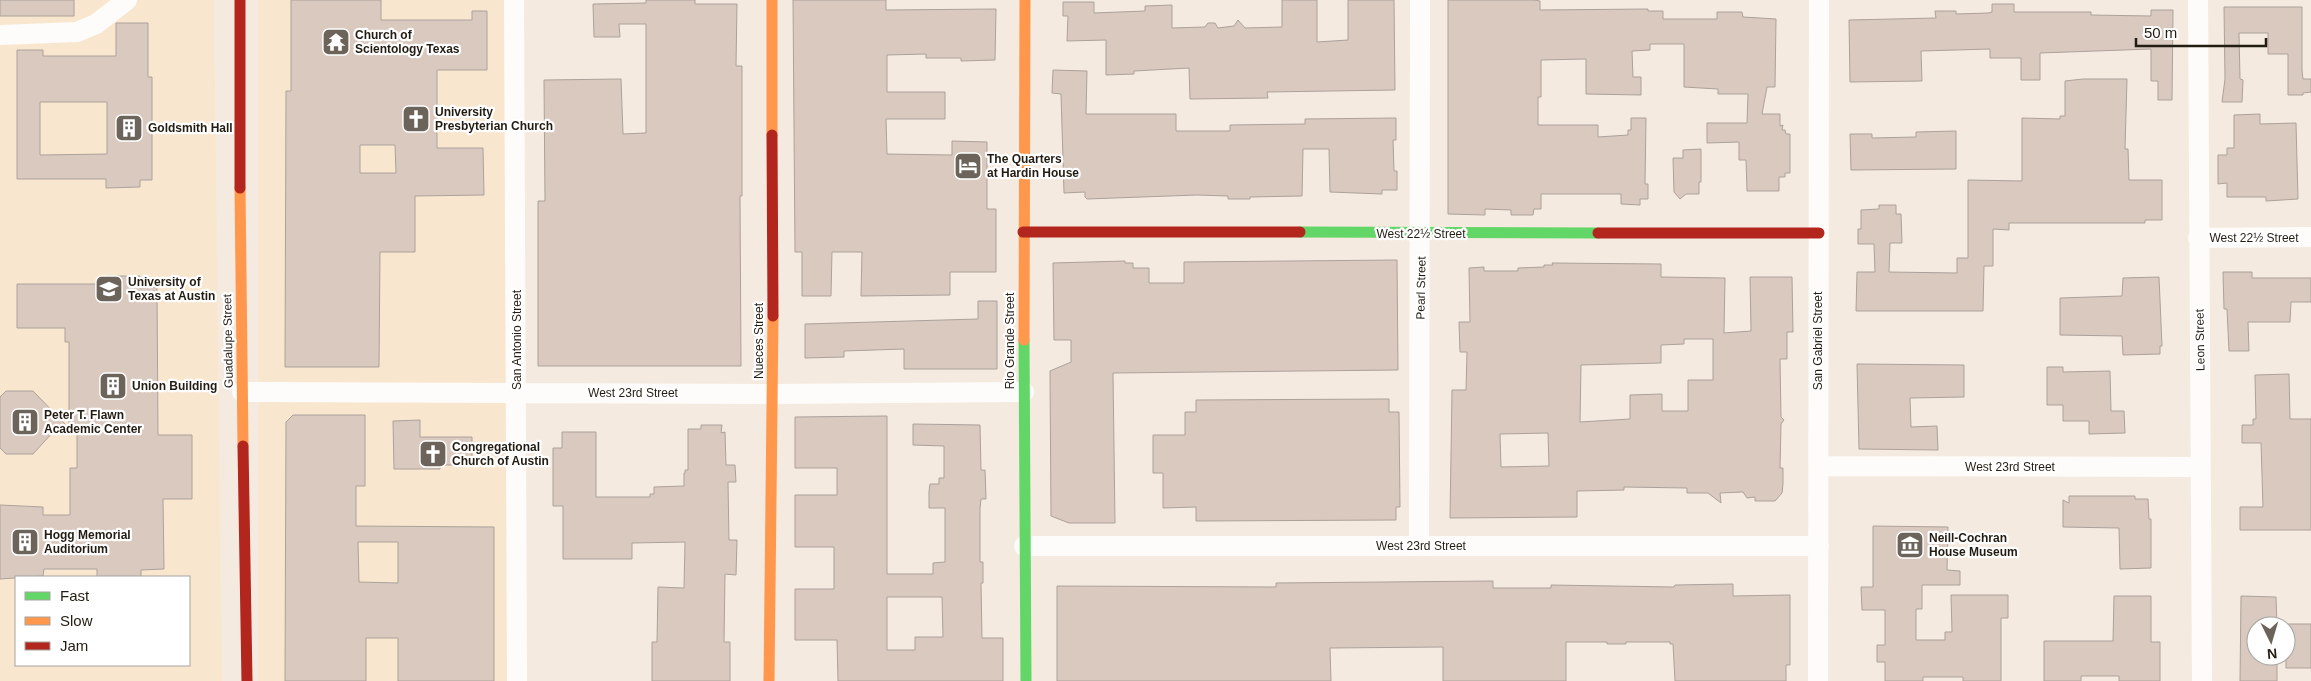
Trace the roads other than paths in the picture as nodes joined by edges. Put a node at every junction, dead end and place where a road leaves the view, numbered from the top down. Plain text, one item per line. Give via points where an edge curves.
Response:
1 (127, 0) edge
2 (240, 0) edge
3 (514, 0) edge
4 (772, 0) edge
5 (1025, 0) edge
6 (1420, 0) edge
7 (1819, 0) edge
8 (2198, 0) edge
9 (0, 35) edge
10 (1023, 232) junction
11 (1819, 233) junction
12 (1421, 234) junction
13 (2198, 238) junction
14 (2311, 238) edge
15 (242, 392) junction
16 (1024, 392) junction
17 (517, 393) junction
18 (772, 394) junction
19 (1819, 466) junction
20 (2201, 467) junction
21 (1024, 546) junction
22 (1419, 546) junction
23 (1818, 546) junction
24 (247, 681) edge
25 (517, 681) edge
26 (768, 681) edge
27 (1026, 681) edge
28 (1818, 681) edge
29 (2202, 681) edge

1 - 9 street via 96,24 77,32
2 - 15 street, Guadalupe Street
3 - 17 street, San Antonio Street
4 - 18 street, Nueces Street
5 - 10 street, Rio Grande Street
6 - 12 street, Pearl Street
7 - 11 street, San Gabriel Street
8 - 13 street, Leon Street
10 - 12 street, West 22½ Street
10 - 16 street, Rio Grande Street
11 - 12 street, West 22½ Street
11 - 19 street, San Gabriel Street
12 - 22 street, Pearl Street
13 - 14 street, West 22½ Street
13 - 20 street, Leon Street
15 - 17 street, West 23rd Street
15 - 24 street, Guadalupe Street
16 - 18 street, West 23rd Street
16 - 21 street, Rio Grande Street
17 - 18 street, West 23rd Street
17 - 25 street, San Antonio Street
18 - 26 street, Nueces Street
19 - 20 street, West 23rd Street
19 - 23 street, San Gabriel Street
20 - 29 street, Leon Street
21 - 22 street, West 23rd Street
21 - 27 street, Rio Grande Street
22 - 23 street, West 23rd Street
23 - 28 street, San Gabriel Street

